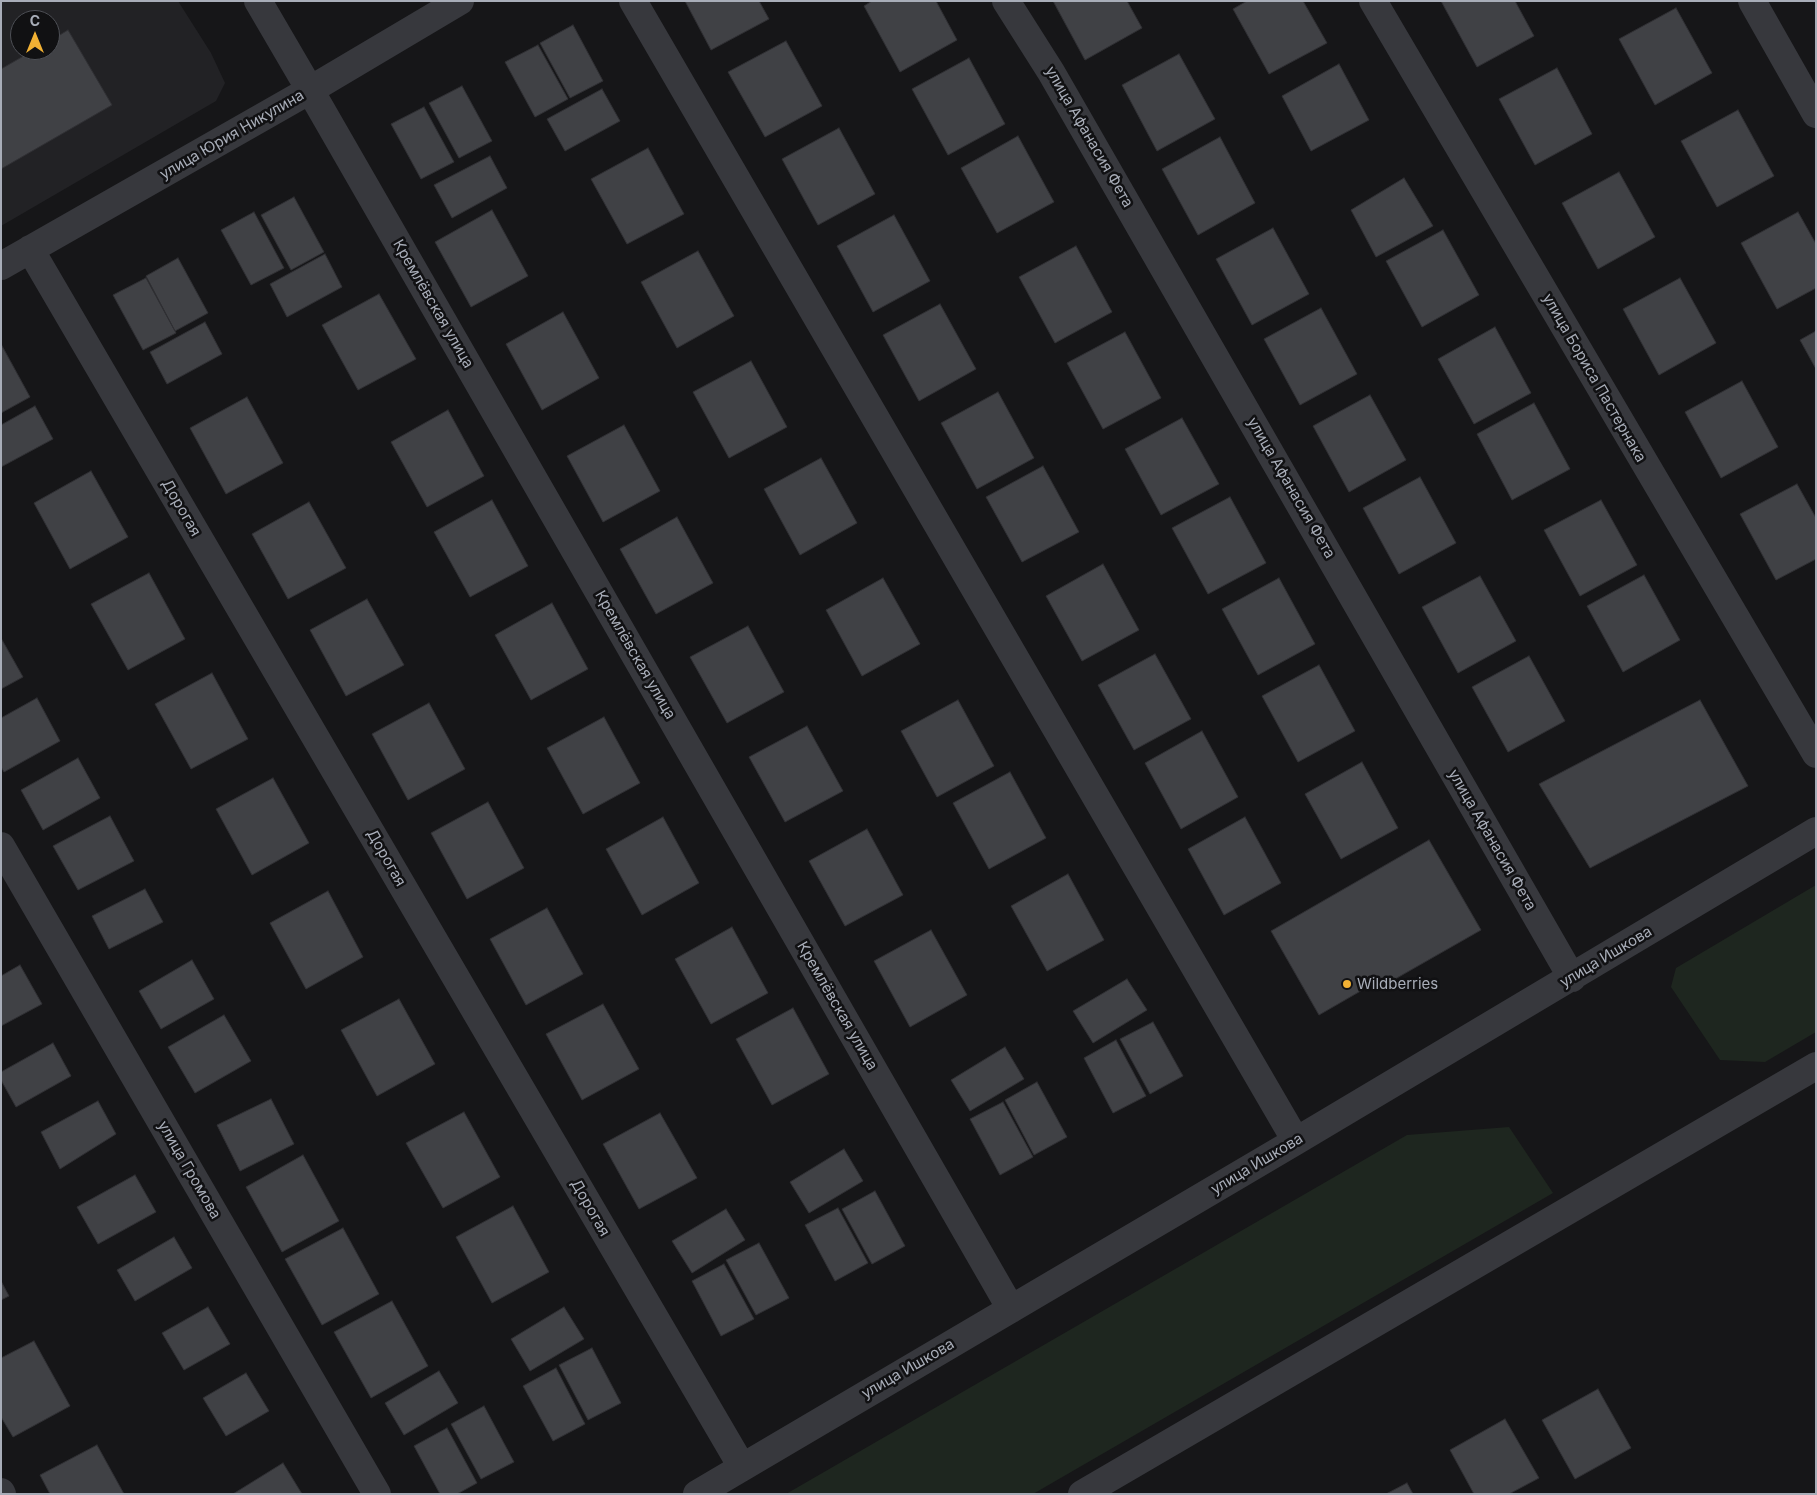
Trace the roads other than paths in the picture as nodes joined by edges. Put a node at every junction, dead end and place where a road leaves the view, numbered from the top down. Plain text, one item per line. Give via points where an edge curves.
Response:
1 (258, 1) edge
2 (460, 1) edge
3 (633, 1) edge
4 (1006, 1) edge
5 (1373, 1) edge
6 (1752, 1) edge
7 (310, 90) junction
8 (1816, 114) edge
9 (30, 250) junction
10 (1, 266) edge
11 (1816, 754) edge
12 (1816, 831) edge
13 (1, 846) edge
14 (1572, 978) junction
15 (1813, 1073) edge
16 (1296, 1141) junction
17 (1011, 1309) junction
18 (742, 1467) junction
19 (376, 1494) edge
20 (697, 1494) edge
21 (1082, 1494) edge

1 - 7 street, Кремлёвская улица
2 - 7 street, улица Юрия Никулина
3 - 16 street
4 - 14 street, улица Афанасия Фета via 1051,72
5 - 11 street, улица Бориса Пастернака
6 - 8 street
7 - 9 street, улица Юрия Никулина
7 - 17 street, Кремлёвская улица
9 - 10 street, улица Юрия Никулина
9 - 18 street, Дорогая
12 - 14 street, улица Ишкова
13 - 19 street, улица Громова
14 - 16 street, улица Ишкова
15 - 21 street
16 - 17 street, улица Ишкова
17 - 18 street, улица Ишкова
18 - 20 street, улица Ишкова

